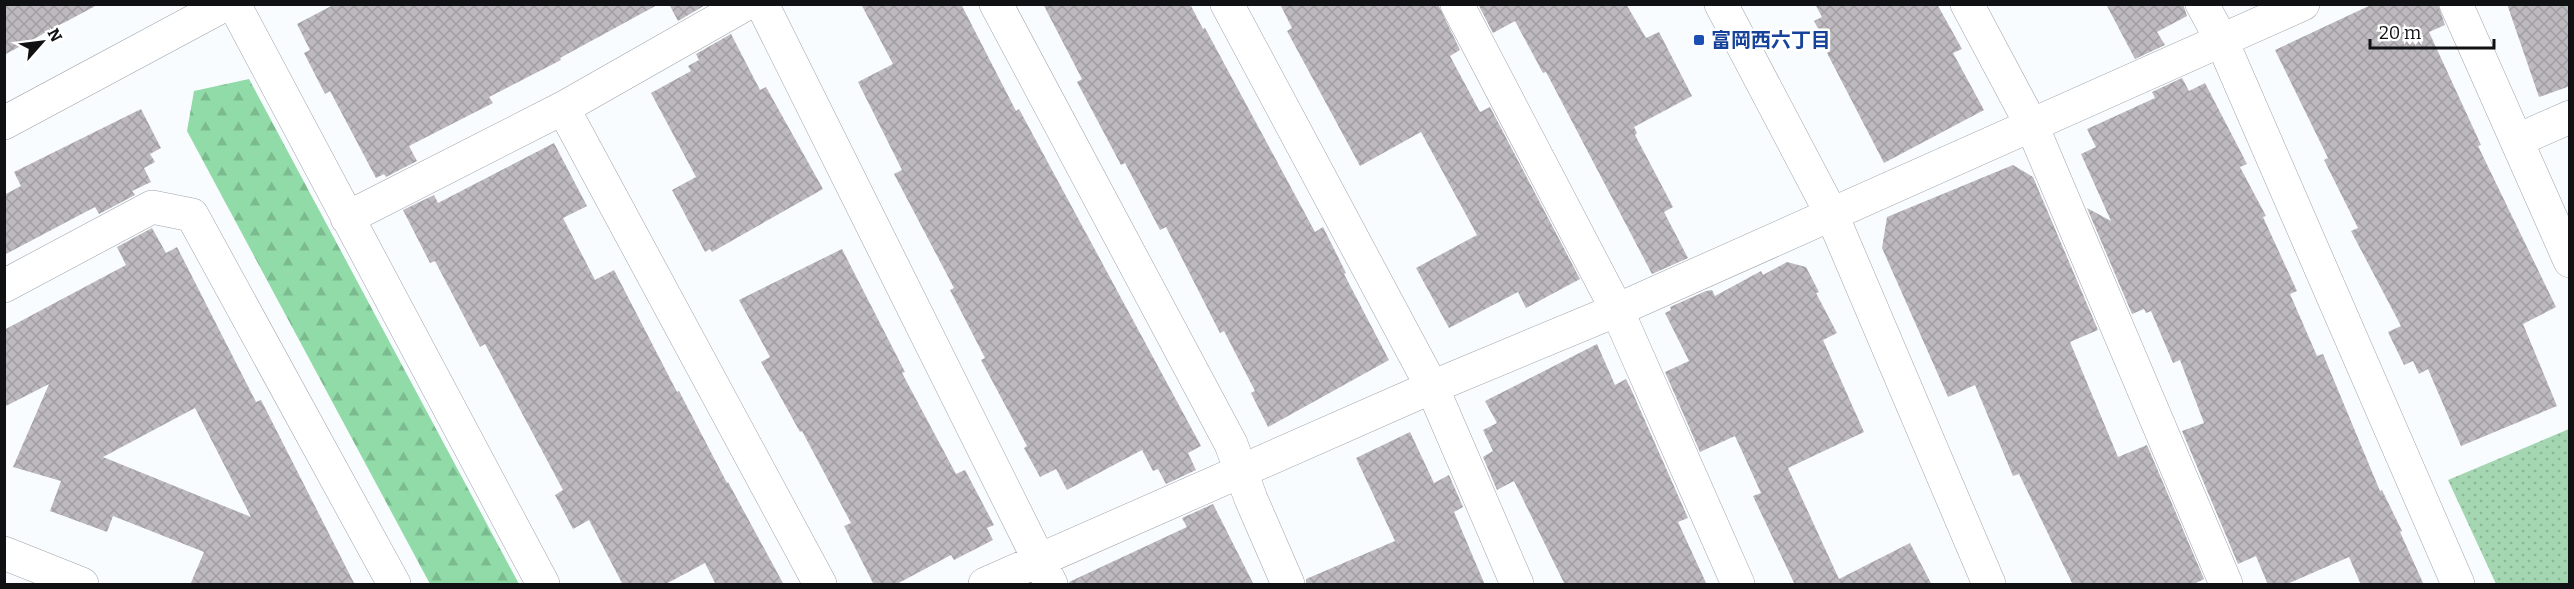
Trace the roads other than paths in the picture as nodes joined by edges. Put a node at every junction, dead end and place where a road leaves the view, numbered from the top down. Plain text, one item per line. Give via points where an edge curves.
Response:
1 (226, 4) edge
2 (234, 4) edge
3 (746, 4) edge
4 (762, 4) edge
5 (996, 4) edge
6 (1227, 4) edge
7 (1457, 4) edge
8 (1721, 4) edge
9 (1967, 4) edge
10 (2202, 4) edge
11 (2303, 4) edge
12 (2456, 4) edge
13 (2221, 39) junction
14 (563, 108) junction
15 (2570, 117) edge
16 (4, 123) edge
17 (2032, 126) junction
18 (2518, 140) junction
19 (1831, 213) junction
20 (347, 218) junction
21 (2570, 261) edge
22 (4, 286) edge
23 (1617, 310) junction
24 (1432, 387) junction
25 (1241, 473) junction
26 (4, 553) edge
27 (1046, 573) edge
28 (82, 585) edge
29 (394, 585) edge
30 (543, 585) edge
31 (820, 585) edge
32 (985, 585) edge
33 (1288, 585) edge
34 (1517, 585) edge
35 (1738, 585) edge
36 (1989, 585) edge
37 (2226, 585) edge
38 (2458, 585) edge

1 - 16 street
2 - 20 street
3 - 14 street
4 - 27 street
5 - 25 street via 1231,444
6 - 24 street
7 - 23 street
8 - 19 street
9 - 17 street
10 - 13 street
11 - 13 street
12 - 18 street
13 - 17 street
13 - 38 street
14 - 20 street
14 - 31 street
15 - 18 street
17 - 19 street
17 - 37 street
18 - 21 street
19 - 23 street
19 - 36 street
20 - 30 street
22 - 29 street via 152,207 192,215
23 - 24 street
23 - 35 street
24 - 25 street
24 - 34 street
25 - 27 street
25 - 33 street
26 - 28 street
27 - 32 street

